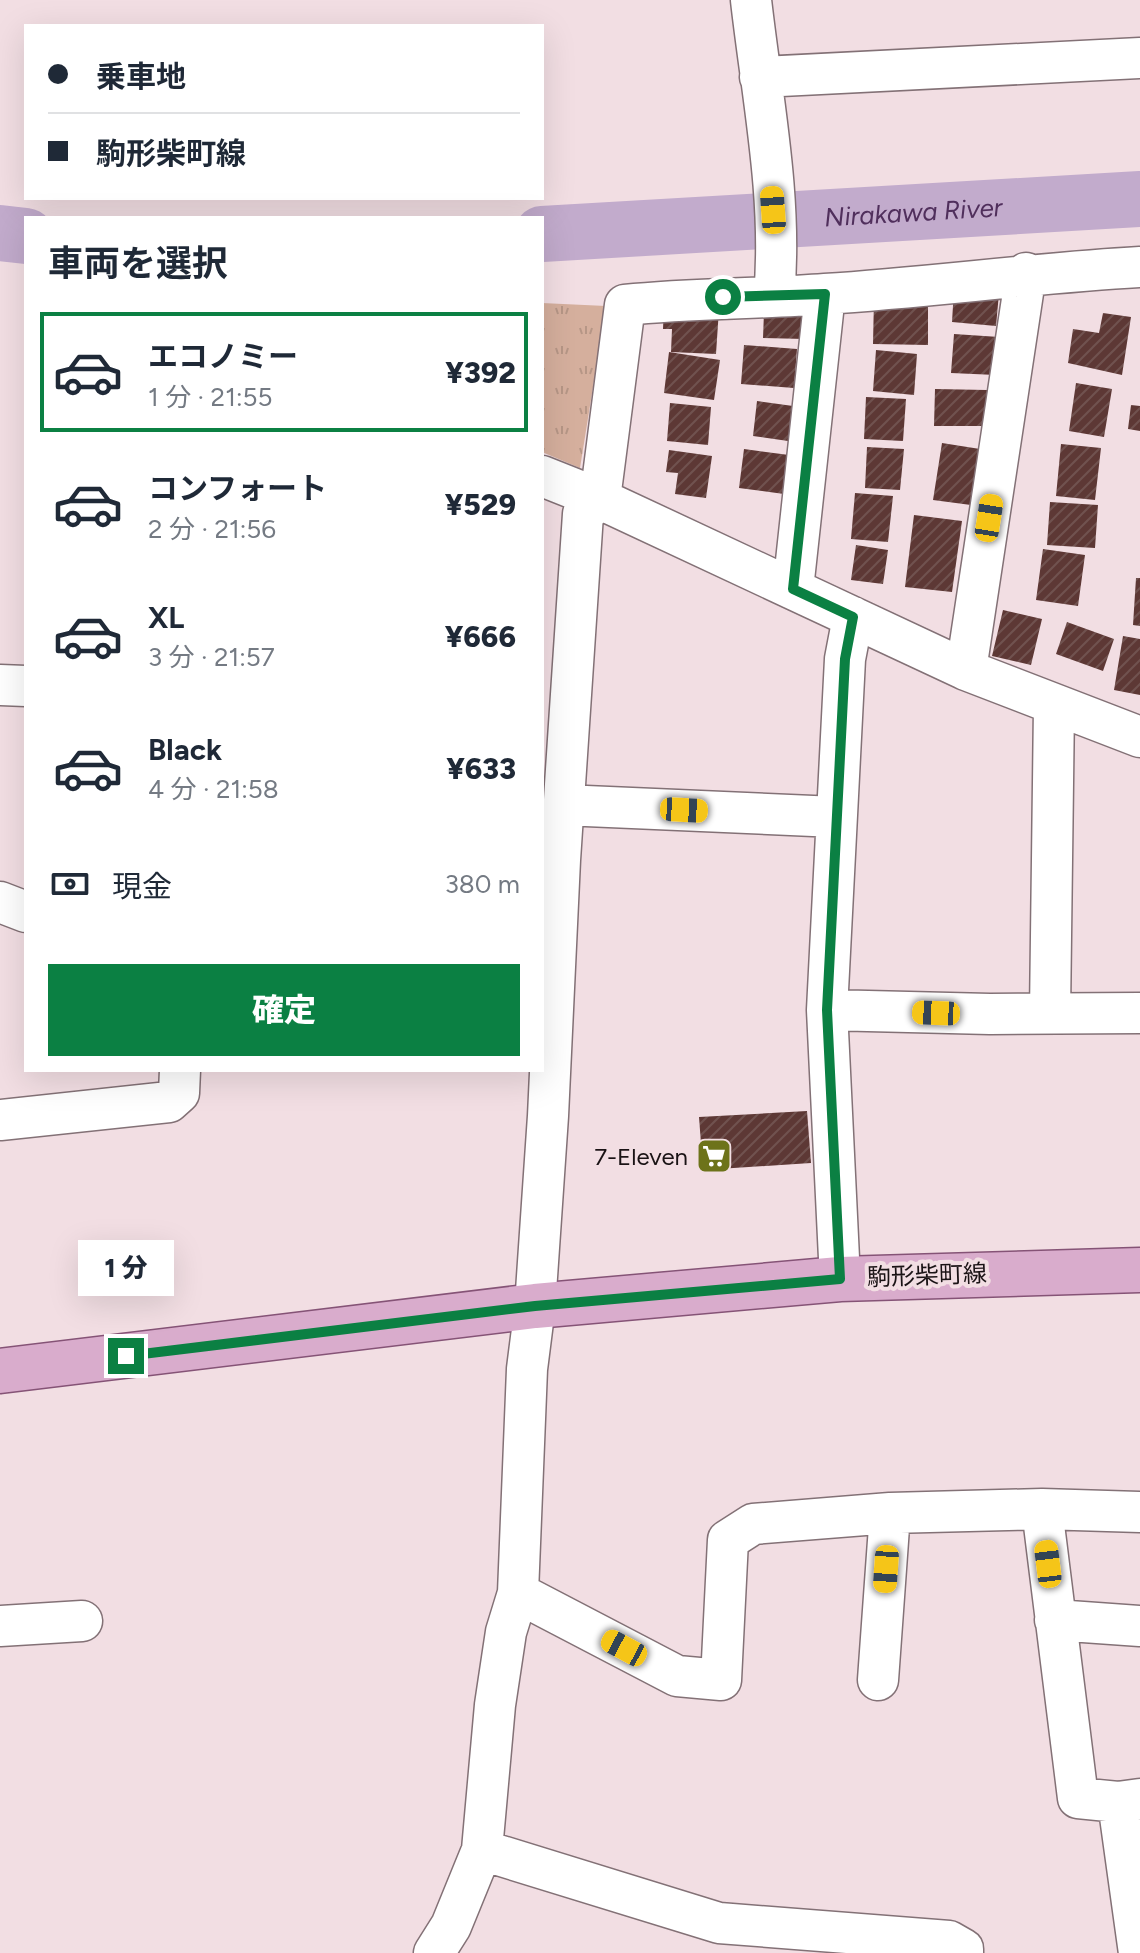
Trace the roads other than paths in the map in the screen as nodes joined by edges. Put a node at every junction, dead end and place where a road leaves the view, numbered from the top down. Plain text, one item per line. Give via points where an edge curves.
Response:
1 (751, 0) edge
2 (1140, 58) edge
3 (760, 77) junction
4 (1140, 267) edge
5 (1026, 273) junction
6 (775, 278) junction
7 (825, 294) junction
8 (544, 477) edge
9 (600, 499) junction
10 (793, 589) junction
11 (853, 617) junction
12 (966, 670) junction
13 (0, 685) edge
14 (24, 686) edge
15 (1054, 706) junction
16 (1140, 737) edge
17 (836, 817) junction
18 (556, 823) edge
19 (0, 902) edge
20 (24, 911) edge
21 (827, 1010) junction
22 (1050, 1013) junction
23 (1140, 1013) edge
24 (180, 1072) edge
25 (0, 1120) edge
26 (1140, 1270) edge
27 (840, 1279) junction
28 (535, 1306) junction
29 (0, 1371) edge
30 (1042, 1509) junction
31 (1140, 1512) edge
32 (890, 1513) junction
33 (518, 1593) junction
34 (1055, 1620) junction
35 (82, 1621) dead end
36 (0, 1626) edge
37 (1140, 1626) edge
38 (878, 1680) dead end
39 (1129, 1801) edge
40 (482, 1850) junction
41 (434, 1953) edge
42 (963, 1953) edge
43 (1139, 1953) edge

1 - 3 street
2 - 3 street
3 - 6 street via 772,184
4 - 5 street
5 - 7 street
5 - 12 street
6 - 7 street
6 - 9 street via 625,305
7 - 10 street
8 - 9 street
9 - 10 street
9 - 18 street via 583,514
10 - 11 street
11 - 12 street
11 - 17 street via 845,659
12 - 15 street
13 - 14 street
15 - 16 street
15 - 22 street
17 - 18 street
17 - 21 street
18 - 28 street
19 - 20 street
21 - 22 street
21 - 27 street
22 - 23 street
24 - 25 street via 179,1093 169,1102
26 - 27 main road, 駒形柴町線
27 - 28 main road, 駒形柴町線
28 - 29 main road, 駒形柴町線
28 - 33 street via 527,1369
30 - 31 street
30 - 32 street
30 - 34 street
32 - 33 street via 753,1524 728,1540 721,1680 677,1676
32 - 38 street
33 - 40 street via 495,1705
34 - 37 street
34 - 39 street via 1078,1798
35 - 36 street
39 - 43 street
40 - 41 street via 451,1926
40 - 42 street via 719,1923 949,1941

